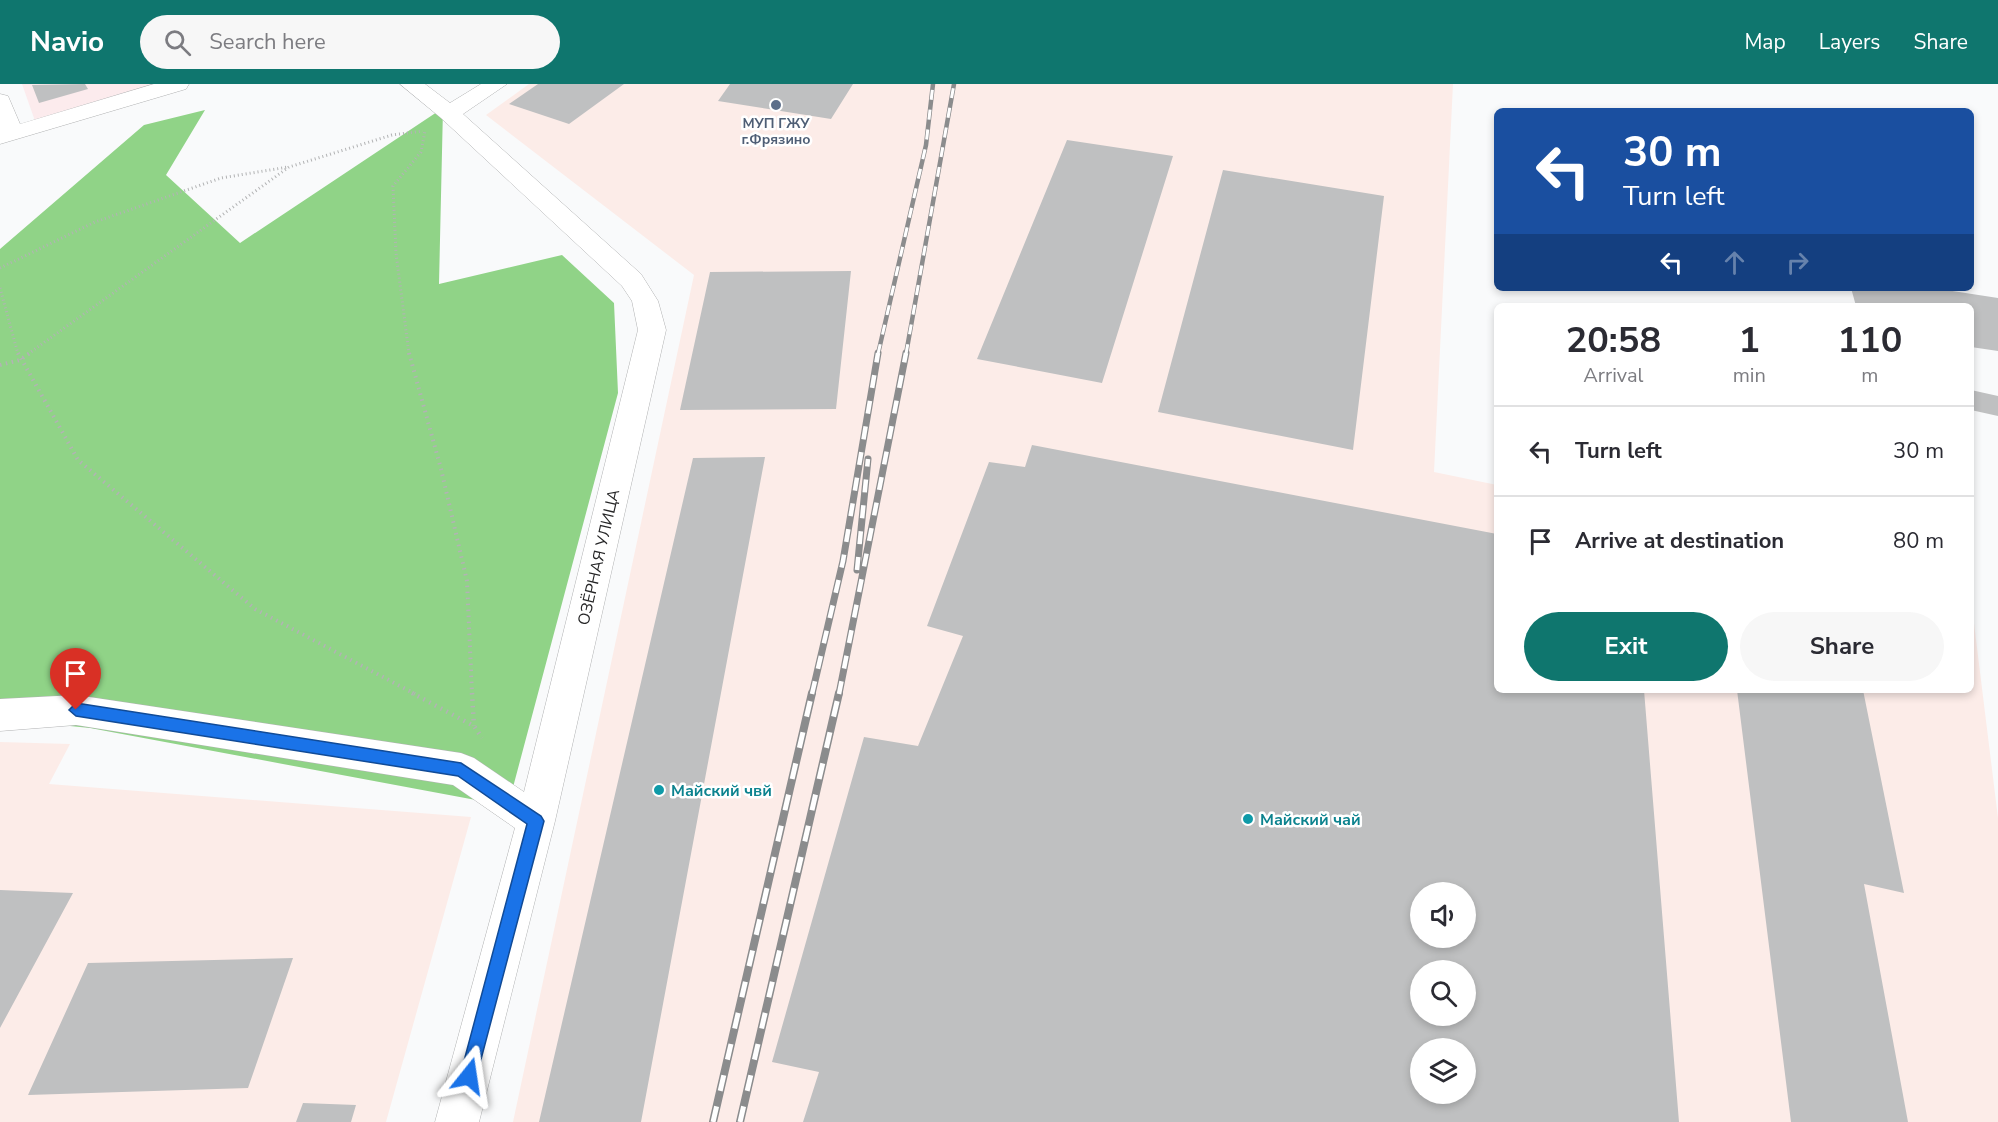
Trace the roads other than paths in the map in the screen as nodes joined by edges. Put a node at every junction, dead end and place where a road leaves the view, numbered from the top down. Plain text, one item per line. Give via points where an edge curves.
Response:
1 (178, 84) edge
2 (411, 84) edge
3 (496, 84) edge
4 (0, 101) edge
5 (437, 122) junction
6 (6, 135) edge
7 (0, 715) edge
8 (536, 821) junction
9 (457, 1122) edge

1 - 6 street
2 - 5 street, ОЗЁРНАЯ УЛИЦА
3 - 5 street
4 - 6 street
5 - 8 street, ОЗЁРНАЯ УЛИЦА via 632,280 645,301 652,330
7 - 8 street via 76,710 461,770
8 - 9 street, ОЗЁРНАЯ УЛИЦА

